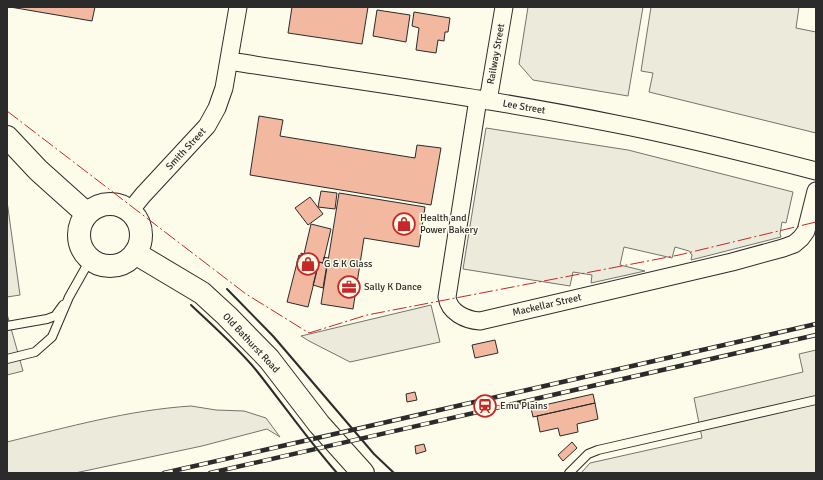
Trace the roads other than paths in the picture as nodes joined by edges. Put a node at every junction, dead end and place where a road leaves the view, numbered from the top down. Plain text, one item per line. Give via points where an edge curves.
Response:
1 (238, 7) edge
2 (504, 7) edge
3 (229, 61) junction
4 (483, 100) junction
5 (7, 137) edge
6 (816, 171) edge
7 (816, 191) edge
8 (130, 211) junction
9 (87, 214) junction
10 (135, 252) junction
11 (91, 258) junction
12 (69, 297) junction
13 (7, 326) edge
14 (7, 359) edge
15 (816, 400) edge
16 (363, 473) edge
17 (569, 473) edge

1 - 3 street, Smith Street
2 - 4 street, Railway Street
3 - 4 street, Lee Street
3 - 8 street, Smith Street via 218,108 207,126
4 - 6 street, Lee Street via 655,132
4 - 7 street, Mackellar Street via 447,297 451,307 471,320 480,321 783,248 797,241 806,231
5 - 9 main road via 38,170
8 - 9 main road via 112,204 94,208
8 - 10 main road via 136,218 140,230 140,244
9 - 11 main road via 82,223 80,242
10 - 11 main road via 126,261 114,265 98,263
10 - 16 main road, Old Bathurst Road via 202,293 227,316 269,359 319,424
11 - 12 lane
12 - 13 lane via 55,316
12 - 14 lane via 52,337 35,352
15 - 17 lane via 598,450 588,454

